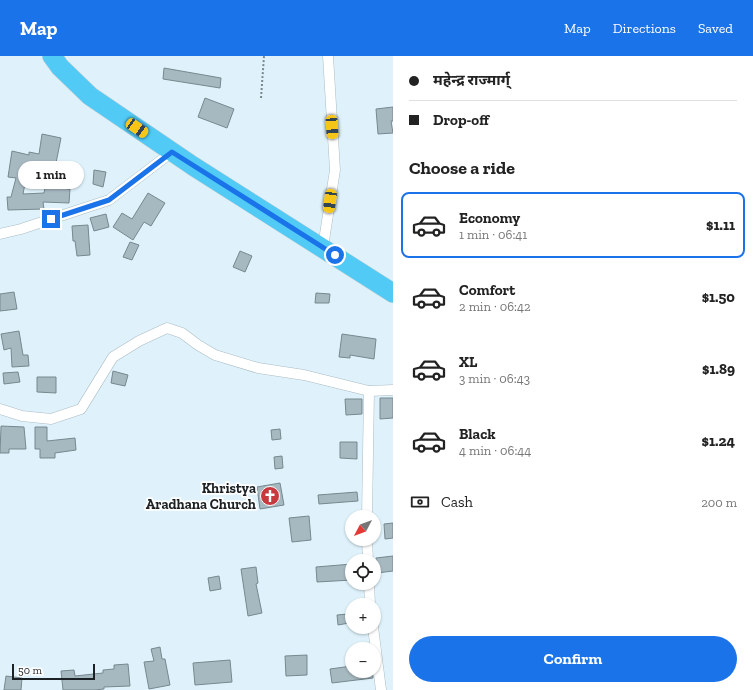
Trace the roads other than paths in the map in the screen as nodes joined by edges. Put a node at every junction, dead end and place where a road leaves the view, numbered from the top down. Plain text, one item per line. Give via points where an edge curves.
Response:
1 (52, 56) edge
2 (328, 56) edge
3 (172, 152) junction
4 (0, 234) edge
5 (323, 248) junction
6 (393, 293) edge
7 (369, 390) junction
8 (393, 390) edge
9 (0, 409) edge
10 (367, 510) edge
11 (374, 634) edge
12 (381, 690) edge

1 - 3 highway via 90,96
2 - 5 street via 335,170
3 - 4 street via 109,200
3 - 5 highway
5 - 6 highway
7 - 8 street
7 - 9 street via 304,375 258,368 215,355 182,333 167,328 139,340 112,357 81,409 51,419 22,416
7 - 10 street
11 - 12 street

